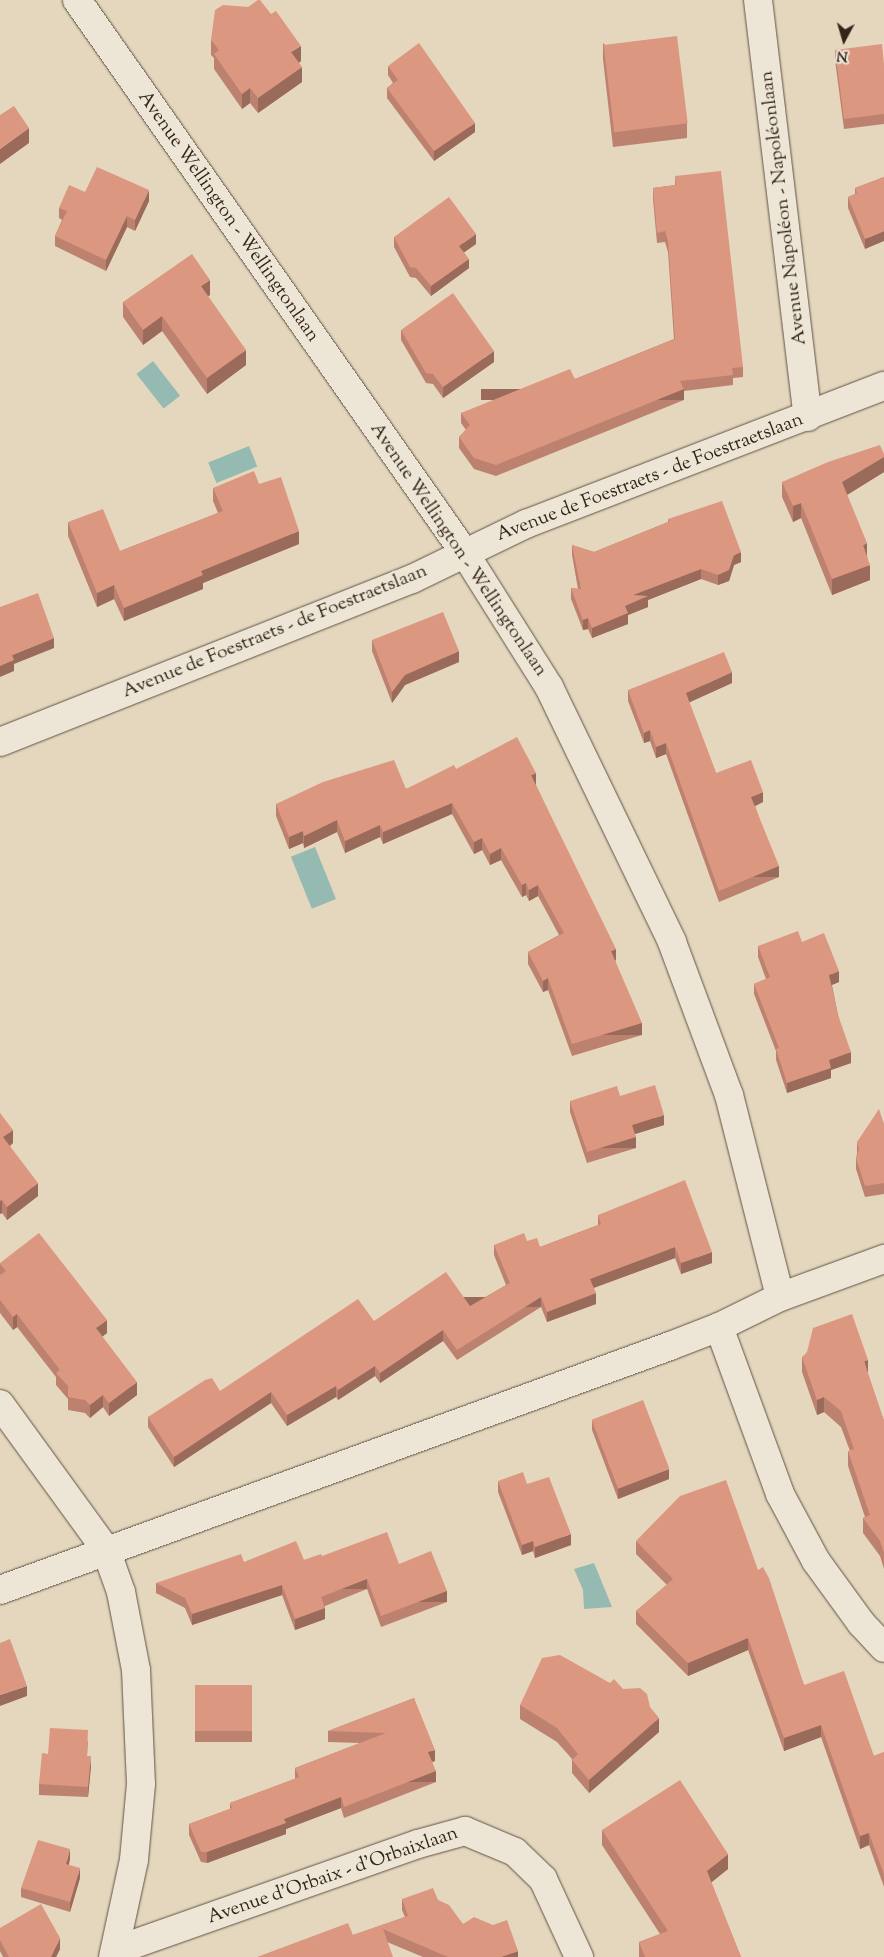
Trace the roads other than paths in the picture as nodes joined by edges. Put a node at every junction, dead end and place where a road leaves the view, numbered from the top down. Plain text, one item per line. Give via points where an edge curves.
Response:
1 (76, 0) edge
2 (758, 0) edge
3 (884, 386) edge
4 (808, 417) junction
5 (464, 552) junction
6 (0, 742) edge
7 (884, 1258) edge
8 (780, 1297) junction
9 (719, 1327) junction
10 (0, 1404) edge
11 (106, 1550) junction
12 (0, 1590) edge
13 (884, 1648) edge
14 (115, 1954) edge
15 (579, 1957) edge

1 - 5 street, Avenue Wellington - Wellingtonlaan
2 - 4 street, Avenue Napoléon - Napoléonlaan
3 - 4 street, Avenue de Foestraets - de Foestraetslaan
4 - 5 street, Avenue de Foestraets - de Foestraetslaan via 526,524
5 - 6 street, Avenue de Foestraets - de Foestraetslaan via 373,596
5 - 8 street, Avenue Wellington - Wellingtonlaan via 549,686 672,942 729,1095
7 - 8 street
8 - 9 street
9 - 11 street
9 - 13 street via 780,1494 816,1561 861,1623
10 - 11 street
11 - 12 street
11 - 14 street via 121,1592 136,1670 141,1784 134,1860
14 - 15 street, Avenue d'Orbaix - d'Orbaixlaan via 418,1844 465,1831 515,1852 543,1879

